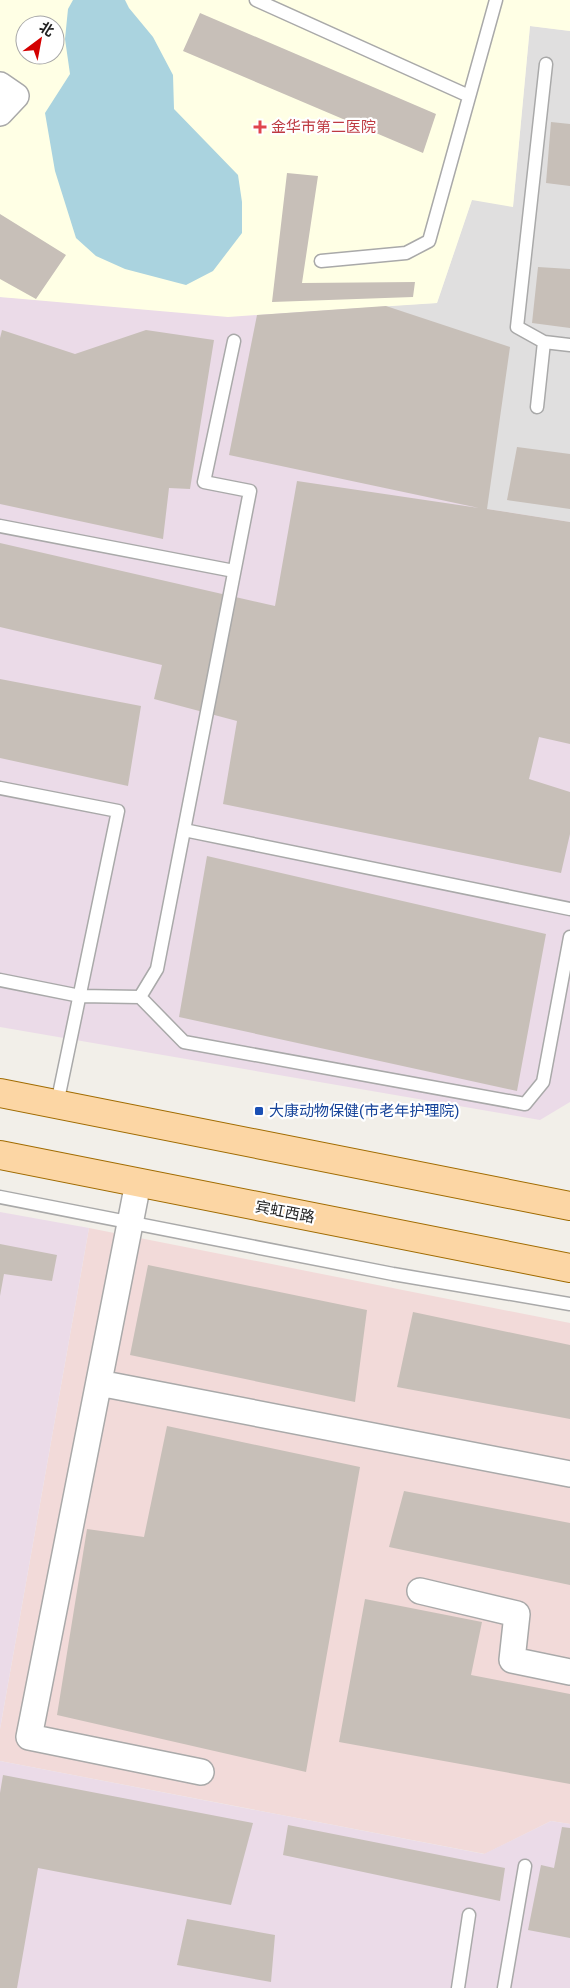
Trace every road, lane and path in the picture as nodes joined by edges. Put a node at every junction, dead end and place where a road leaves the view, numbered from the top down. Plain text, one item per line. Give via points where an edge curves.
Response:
1 (256, 0) edge
2 (496, 0) edge
3 (546, 64) dead end
4 (0, 85) edge
5 (469, 96) junction
6 (0, 114) edge
7 (321, 261) dead end
8 (234, 341) dead end
9 (544, 342) junction
10 (570, 345) edge
11 (536, 408) dead end
12 (0, 526) edge
13 (234, 571) junction
14 (0, 788) edge
15 (184, 830) junction
16 (570, 909) edge
17 (570, 937) edge
18 (0, 980) edge
19 (80, 996) junction
20 (140, 997) junction
21 (0, 1093) edge
22 (58, 1104) junction
23 (0, 1155) edge
24 (138, 1183) junction
25 (0, 1197) edge
26 (570, 1206) edge
27 (130, 1222) junction
28 (570, 1268) edge
29 (570, 1304) edge
30 (99, 1383) junction
31 (570, 1474) edge
32 (420, 1591) dead end
33 (570, 1672) edge
34 (201, 1772) dead end
35 (525, 1866) dead end
36 (469, 1915) dead end
37 (458, 1988) edge
38 (504, 1988) edge

1 - 5 lane
2 - 5 lane
3 - 9 lane via 517,327
4 - 6 street via 16,96
5 - 7 lane via 429,241 406,254
8 - 13 lane via 204,482 250,492
9 - 10 lane
9 - 11 lane
12 - 13 lane
13 - 15 lane
14 - 19 lane via 118,811
15 - 16 lane
15 - 20 lane via 157,969
17 - 20 lane via 543,1082 525,1104 184,1042
18 - 19 lane
19 - 20 lane
19 - 22 lane
21 - 22 main road
22 - 26 main road
23 - 24 main road, 宾虹西路
24 - 27 street
24 - 28 main road, 宾虹西路
25 - 27 lane
27 - 29 lane via 393,1274
27 - 30 street
30 - 31 street
30 - 34 street via 29,1737
32 - 33 street via 517,1614 512,1660
35 - 38 lane
36 - 37 lane

